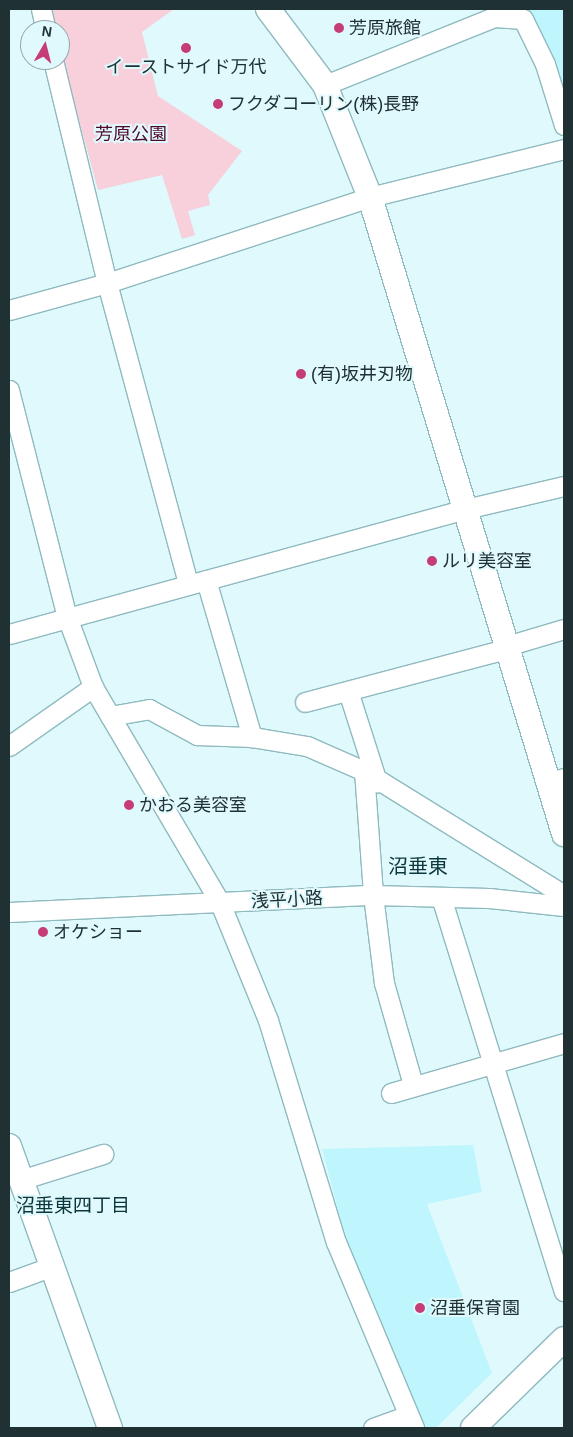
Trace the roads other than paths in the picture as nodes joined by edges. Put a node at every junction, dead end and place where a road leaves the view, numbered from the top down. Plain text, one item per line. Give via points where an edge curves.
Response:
1 (268, 9) edge
2 (493, 13) edge
3 (55, 70) edge
4 (325, 84) junction
5 (564, 125) edge
6 (564, 149) edge
7 (370, 197) junction
8 (107, 283) junction
9 (9, 310) edge
10 (9, 390) edge
11 (564, 486) edge
12 (465, 509) junction
13 (197, 582) junction
14 (67, 617) junction
15 (564, 629) edge
16 (9, 634) edge
17 (506, 648) junction
18 (93, 687) junction
19 (348, 691) junction
20 (305, 702) dead end
21 (110, 716) junction
22 (252, 737) junction
23 (9, 746) edge
24 (370, 776) junction
25 (557, 780) edge
26 (564, 834) edge
27 (373, 895) junction
28 (564, 895) edge
29 (440, 897) junction
30 (220, 903) junction
31 (564, 906) edge
32 (9, 912) edge
33 (564, 1043) edge
34 (492, 1063) junction
35 (412, 1085) junction
36 (391, 1093) dead end
37 (9, 1146) edge
38 (102, 1154) dead end
39 (23, 1184) junction
40 (50, 1268) junction
41 (9, 1282) edge
42 (564, 1291) edge
43 (564, 1339) edge
44 (411, 1422) edge
45 (110, 1428) edge
46 (373, 1428) edge
47 (473, 1428) edge

1 - 4 street
2 - 4 street
2 - 5 street via 523,19 545,64
3 - 8 street
4 - 7 street
6 - 7 street
7 - 8 street
7 - 12 street
8 - 9 street
8 - 13 street
10 - 14 street
11 - 12 street
12 - 13 street
12 - 17 street
13 - 14 street
13 - 22 street
14 - 16 street
14 - 18 street
15 - 17 street
17 - 19 street
17 - 25 street
18 - 21 street
18 - 23 street
19 - 20 street
19 - 24 street
21 - 22 street via 149,709 198,735
21 - 30 street
22 - 24 street via 307,746
24 - 27 street
24 - 28 street
25 - 26 street
27 - 29 street, 浅平小路
27 - 30 street, 浅平小路
27 - 35 street via 384,983
29 - 31 street, 浅平小路 via 489,898
29 - 34 street
30 - 32 street, 浅平小路
30 - 44 street via 268,1020 336,1242
33 - 34 street
34 - 35 street
34 - 42 street via 518,1137
35 - 36 street
37 - 39 street
38 - 39 street via 30,1177
39 - 40 street
40 - 41 street
40 - 45 street
43 - 47 street
44 - 46 street

